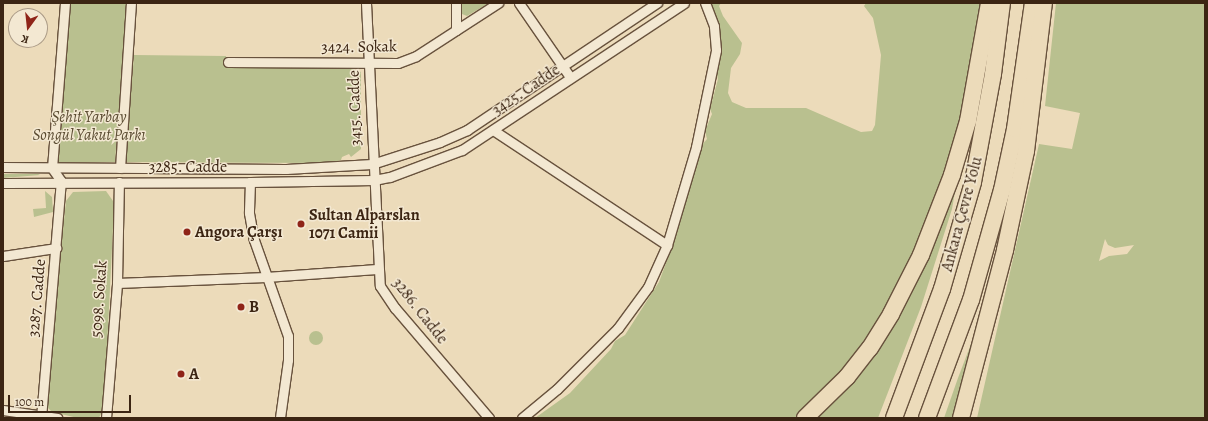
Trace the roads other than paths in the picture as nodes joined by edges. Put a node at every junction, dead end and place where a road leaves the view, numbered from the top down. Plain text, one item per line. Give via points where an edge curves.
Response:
1 (65, 3) edge
2 (131, 3) edge
3 (366, 3) edge
4 (456, 3) edge
5 (498, 3) edge
6 (519, 3) edge
7 (657, 3) edge
8 (684, 3) edge
9 (705, 3) edge
10 (989, 3) edge
11 (1002, 3) edge
12 (1033, 3) edge
13 (1044, 3) edge
14 (456, 30) junction
15 (228, 62) dead end
16 (369, 63) junction
17 (562, 65) junction
18 (570, 77) junction
19 (493, 130) junction
20 (372, 164) junction
21 (3, 167) edge
22 (52, 168) junction
23 (120, 168) junction
24 (374, 180) junction
25 (61, 181) junction
26 (119, 182) junction
27 (250, 182) junction
28 (3, 183) edge
29 (667, 245) junction
30 (56, 248) junction
31 (3, 256) edge
32 (377, 269) junction
33 (266, 277) junction
34 (117, 283) junction
35 (3, 410) edge
36 (41, 416) edge
37 (58, 418) edge
38 (106, 418) edge
39 (280, 418) edge
40 (489, 418) edge
41 (522, 418) edge
42 (805, 418) edge
43 (894, 418) edge
44 (927, 418) edge
45 (961, 418) edge

1 - 22 street
2 - 23 street
3 - 16 street, 3415. Cadde
4 - 14 street
5 - 14 street, 3424. Sokak
6 - 17 street
7 - 17 street, 3425. Cadde
8 - 18 street, 3425. Cadde
9 - 29 street via 714,26 716,50 696,147
10 - 42 highway via 968,120 952,175 922,255 870,348 847,377
11 - 43 highway, Ankara Çevre Yolu via 993,74 973,182 940,296
12 - 44 highway, Ankara Çevre Yolu via 1017,116 1002,190 964,321
13 - 45 highway via 1025,159 999,273
14 - 16 street, 3424. Sokak via 408,60
15 - 16 street, 3424. Sokak
16 - 20 street, 3415. Cadde
17 - 18 street
17 - 20 street, 3425. Cadde via 454,136
18 - 19 street, 3425. Cadde
19 - 24 street, 3425. Cadde via 449,156 404,173
19 - 29 street
20 - 23 street, 3285. Cadde via 310,168
20 - 24 street, 3415. Cadde
21 - 22 street, 3285. Cadde
22 - 23 street, 3285. Cadde
22 - 25 street
24 - 27 street, 3285. Cadde
24 - 32 street, 3286. Cadde
25 - 26 street, 3285. Cadde
25 - 28 street, 3285. Cadde
25 - 30 street, 3287. Cadde
26 - 27 street, 3285. Cadde
26 - 34 street, 5098. Sokak
27 - 33 street via 249,213
29 - 41 street via 645,292 618,328 557,389
30 - 31 street
30 - 36 street, 3287. Cadde
32 - 33 street
32 - 40 street, 3286. Cadde via 380,286 389,301
33 - 34 street
33 - 39 street via 288,336 288,360
34 - 38 street, 5098. Sokak
35 - 36 street
36 - 37 street

